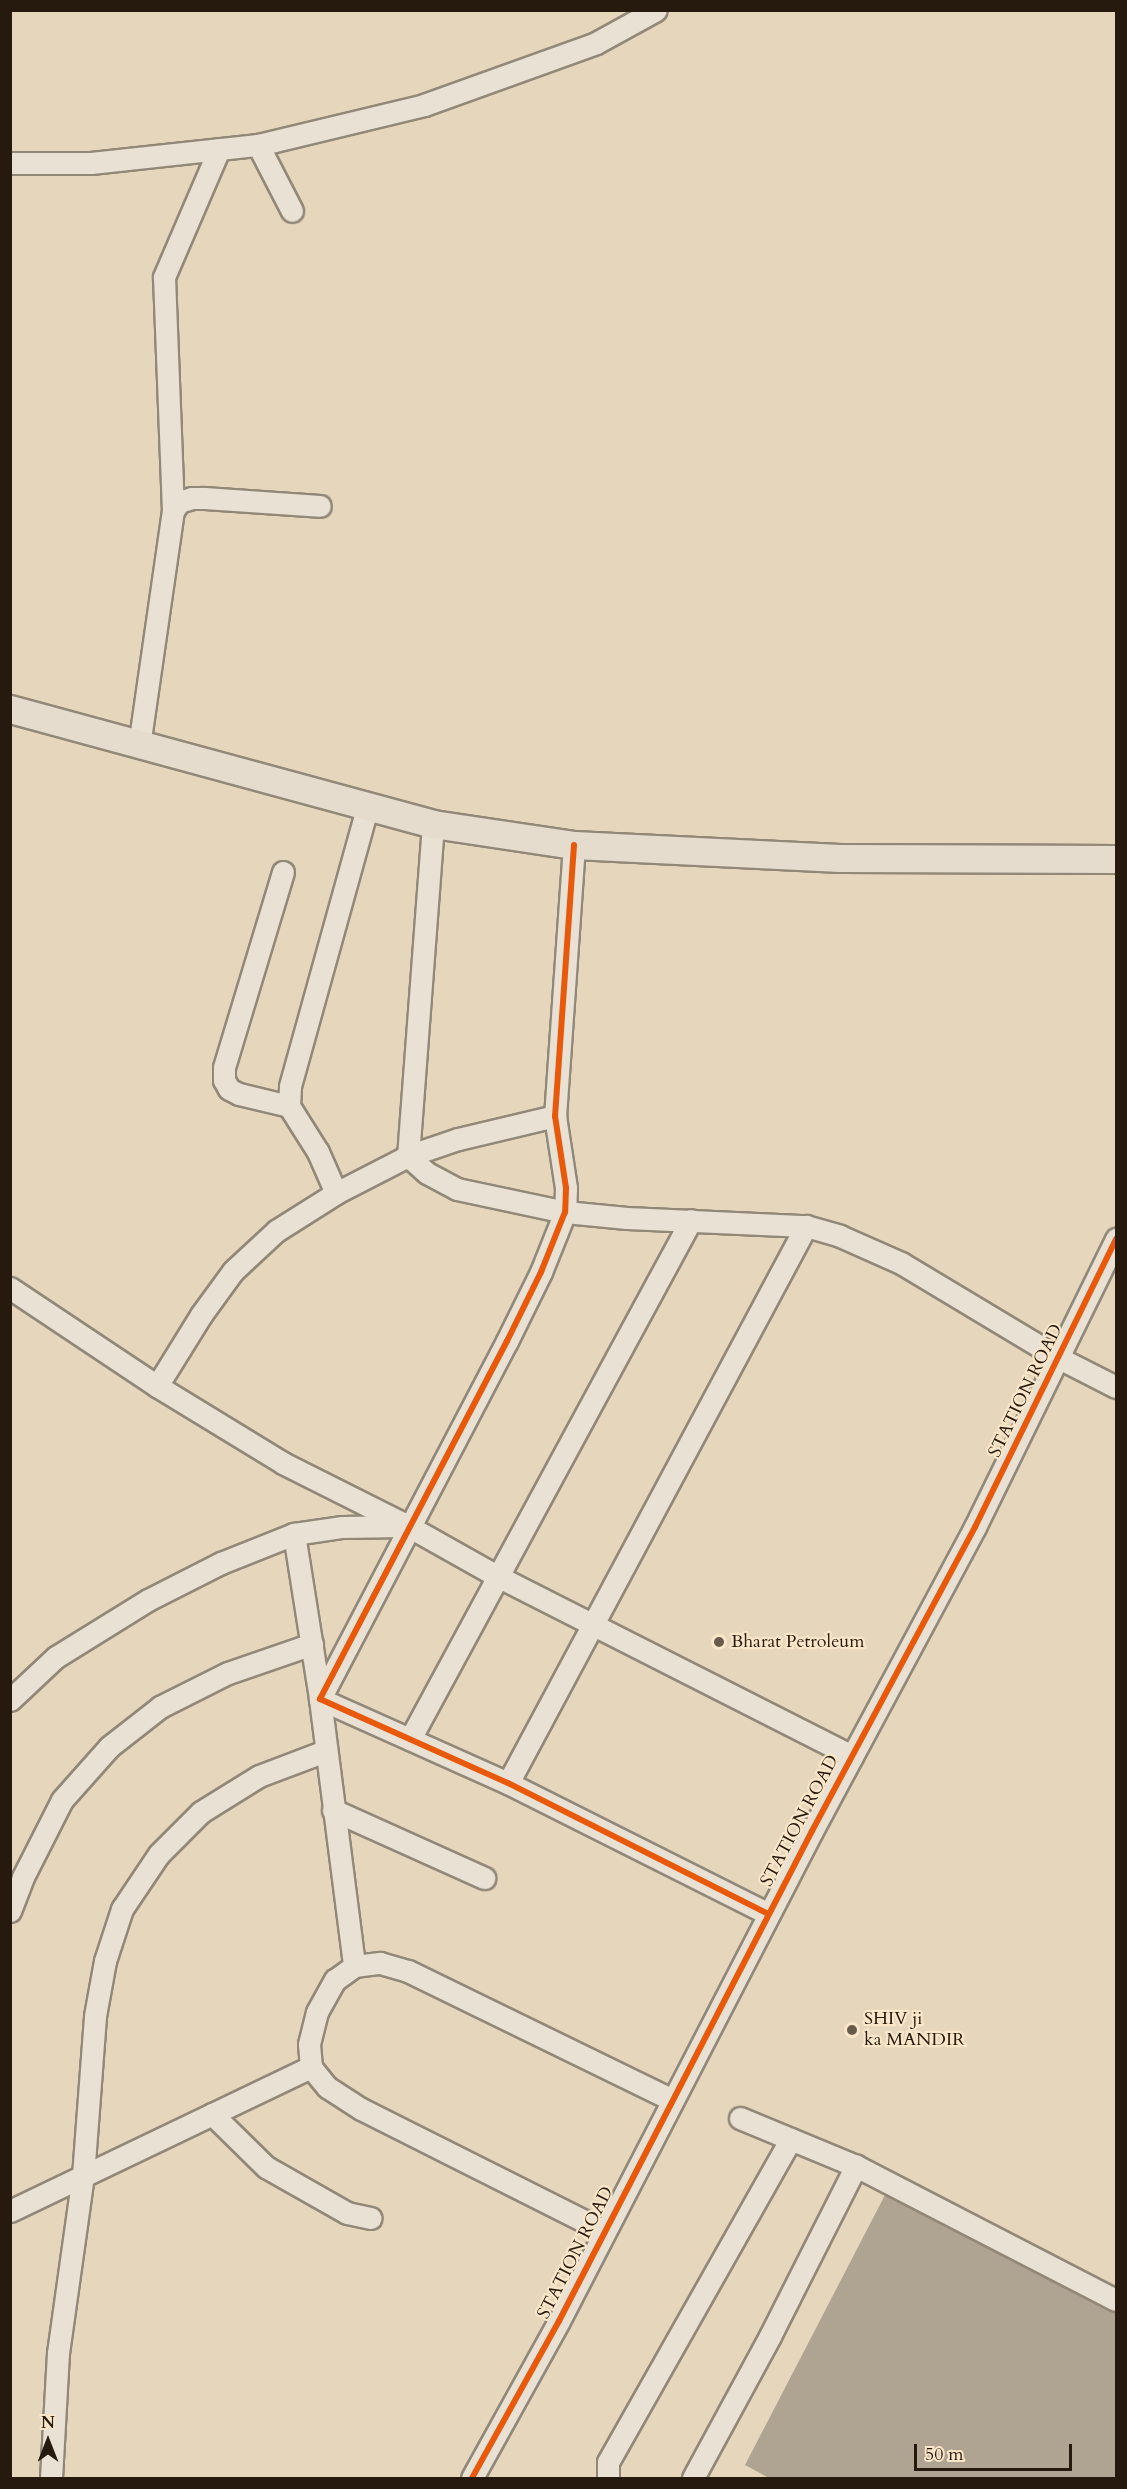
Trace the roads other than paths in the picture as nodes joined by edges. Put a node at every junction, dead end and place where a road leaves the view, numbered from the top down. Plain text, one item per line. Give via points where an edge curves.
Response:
1 (656, 10) edge
2 (258, 145) junction
3 (219, 149) junction
4 (10, 163) edge
5 (292, 212) dead end
6 (320, 506) dead end
7 (173, 511) junction
8 (10, 709) edge
9 (140, 746) junction
10 (368, 805) junction
11 (433, 824) junction
12 (574, 844) junction
13 (1116, 859) edge
14 (283, 872) dead end
15 (289, 1106) junction
16 (555, 1116) junction
17 (408, 1156) junction
18 (336, 1193) junction
19 (565, 1212) junction
20 (692, 1220) junction
21 (806, 1226) junction
22 (1116, 1239) edge
23 (10, 1288) edge
24 (1059, 1358) junction
25 (157, 1386) junction
26 (1116, 1387) edge
27 (408, 1526) junction
28 (294, 1534) junction
29 (499, 1577) junction
30 (592, 1624) junction
31 (312, 1644) junction
32 (320, 1699) junction
33 (10, 1700) edge
34 (410, 1739) junction
35 (325, 1752) junction
36 (852, 1756) junction
37 (508, 1784) junction
38 (333, 1809) junction
39 (484, 1878) dead end
40 (10, 1911) edge
41 (768, 1914) junction
42 (354, 1966) junction
43 (311, 2067) junction
44 (671, 2099) junction
45 (212, 2114) junction
46 (740, 2118) dead end
47 (791, 2139) junction
48 (856, 2166) junction
49 (83, 2176) junction
50 (11, 2210) edge
51 (370, 2218) dead end
52 (604, 2231) junction
53 (1116, 2300) edge
54 (51, 2478) edge
55 (472, 2478) edge
56 (608, 2478) edge
57 (693, 2478) edge

1 - 2 street via 596,43 424,105
2 - 3 street
2 - 5 street
3 - 4 street via 91,163
3 - 7 street via 164,277
6 - 7 street via 192,498 179,502
7 - 9 street
8 - 9 main road
9 - 10 main road
10 - 11 main road
10 - 15 street via 290,1086
11 - 12 main road
11 - 17 street
12 - 13 main road via 840,858
12 - 16 street
14 - 15 street via 224,1067 224,1080 229,1089 239,1094
15 - 18 street via 318,1152
16 - 17 street via 458,1139
16 - 19 street via 566,1188
17 - 18 street
17 - 19 street via 427,1173 457,1189
18 - 25 street via 276,1231 233,1271
19 - 20 street
19 - 27 street via 526,1302
20 - 21 street
20 - 29 street
21 - 24 street via 840,1236 901,1263
21 - 30 street
22 - 24 street, STATION ROAD
23 - 25 street
24 - 26 street
24 - 36 street, STATION ROAD via 975,1527
25 - 27 street via 283,1463
27 - 28 street via 342,1527
27 - 29 street
27 - 32 street
28 - 31 street
28 - 33 street via 221,1563 148,1600 56,1657
29 - 30 street
29 - 34 street
30 - 36 street
30 - 37 street
31 - 32 street
31 - 40 street via 228,1673 160,1707 109,1747 63,1800 22,1877
32 - 34 street
32 - 35 street
34 - 37 street
35 - 38 street
35 - 49 street via 259,1776 201,1812 159,1854 122,1909 105,1961 95,2016
36 - 41 street, STATION ROAD
37 - 41 street
38 - 39 street
38 - 42 street
41 - 44 street, STATION ROAD
42 - 43 street via 335,1980 317,2012 309,2044
42 - 44 street via 380,1963 408,1971
43 - 45 street
43 - 52 street via 327,2087 361,2109
44 - 52 street, STATION ROAD
45 - 49 street
45 - 51 street via 266,2167 347,2213
46 - 47 street
47 - 48 street
47 - 56 street via 608,2462
48 - 53 street
48 - 57 street
49 - 50 street
49 - 54 street via 58,2353
52 - 55 street, STATION ROAD

